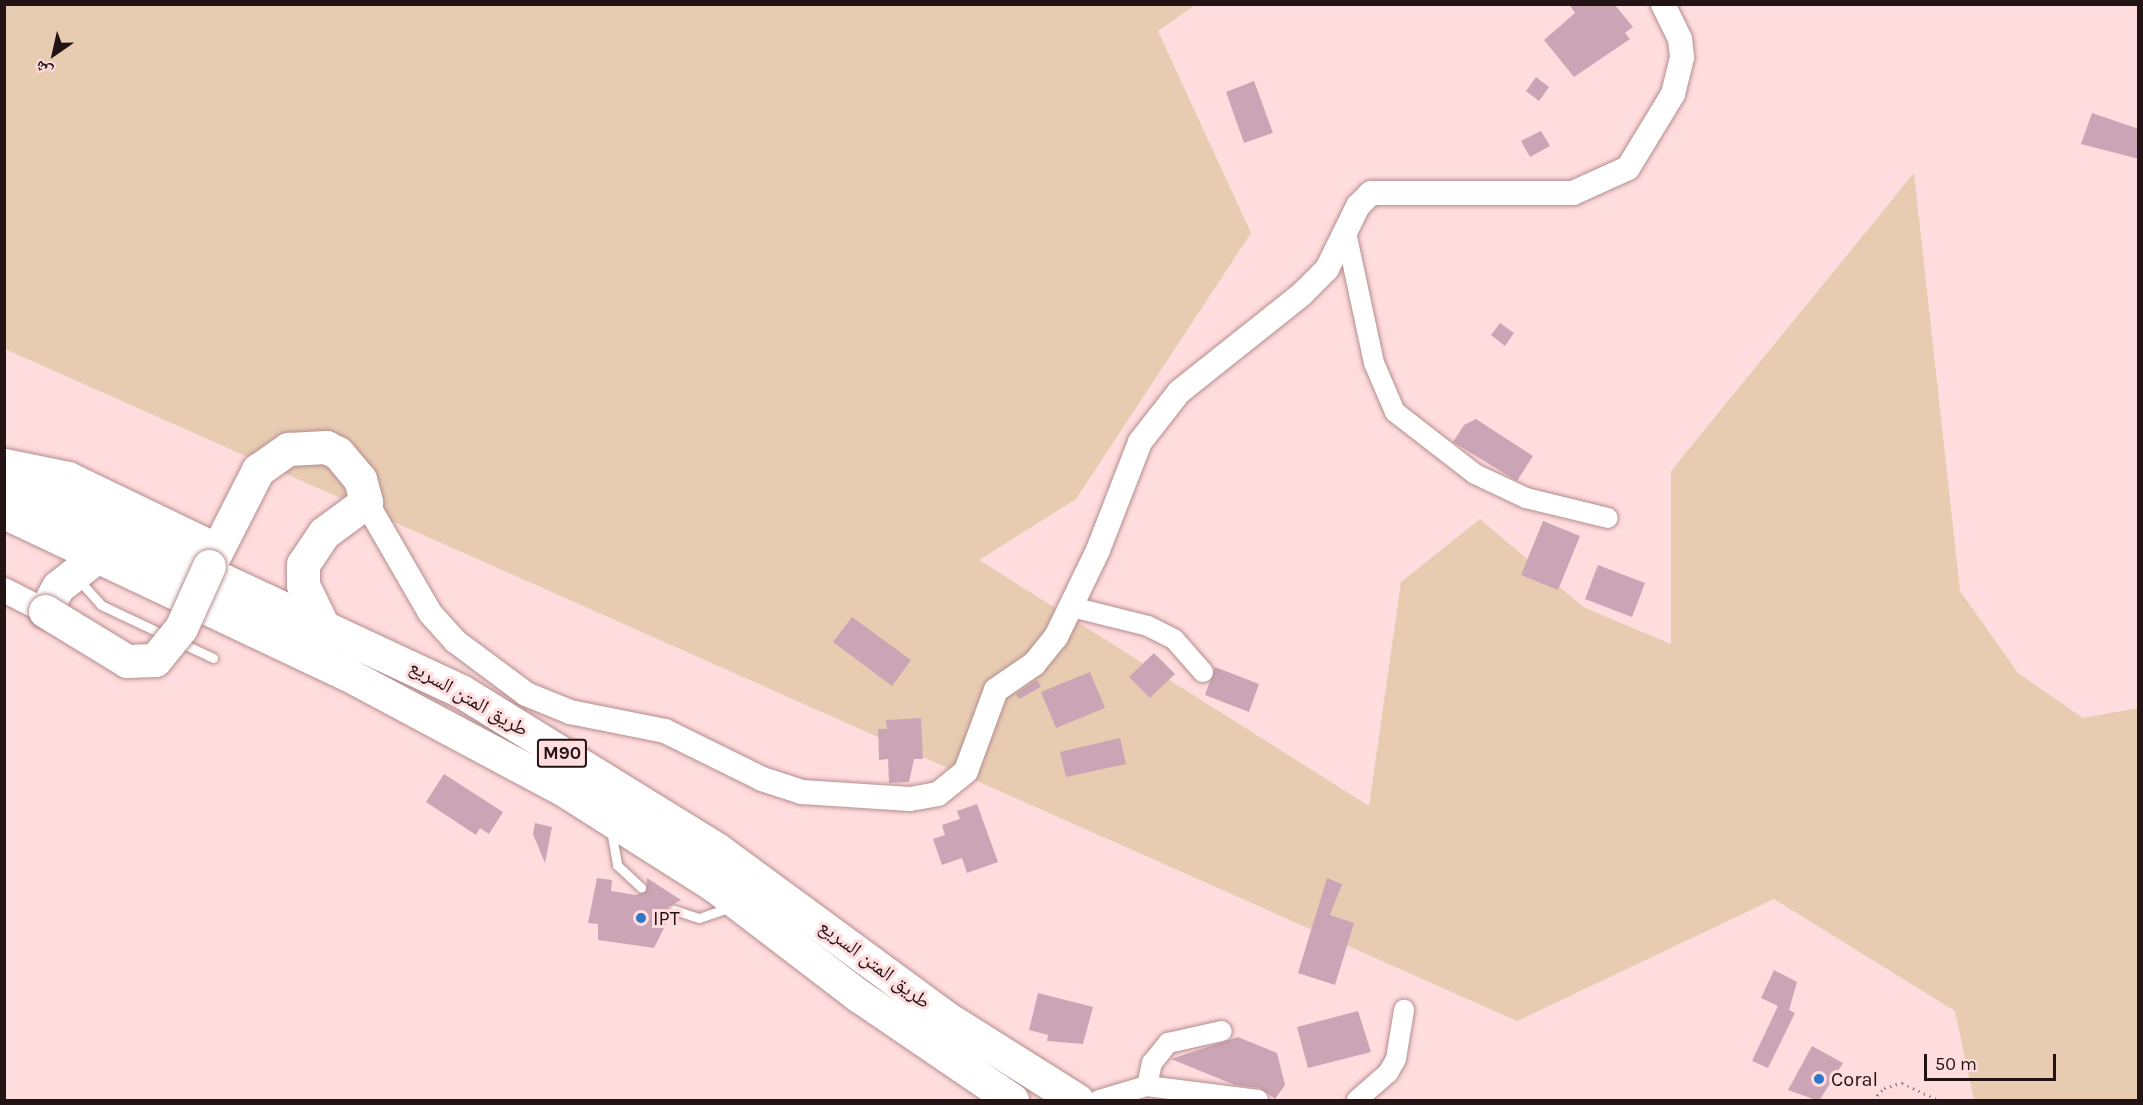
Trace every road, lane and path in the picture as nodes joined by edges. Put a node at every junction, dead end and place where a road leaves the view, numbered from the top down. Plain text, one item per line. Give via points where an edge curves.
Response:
1 (1663, 4) edge
2 (1347, 237) junction
3 (4, 465) edge
4 (4, 478) edge
5 (366, 502) junction
6 (4, 512) edge
7 (1608, 518) dead end
8 (57, 534) junction
9 (212, 558) junction
10 (69, 582) junction
11 (4, 590) edge
12 (1072, 607) junction
13 (322, 624) junction
14 (213, 658) dead end
15 (1203, 672) dead end
16 (610, 819) junction
17 (641, 887) dead end
18 (739, 904) junction
19 (674, 910) dead end
20 (1404, 1010) dead end
21 (1222, 1031) dead end
22 (1147, 1086) junction
23 (1012, 1101) edge
24 (1077, 1101) edge
25 (1099, 1101) edge
26 (1258, 1101) edge
27 (1357, 1101) edge
28 (1873, 1101) edge
29 (1938, 1101) edge

1 - 2 street via 1680,39 1682,57 1673,94 1628,168 1573,193 1371,193 1358,206
2 - 7 street via 1374,363 1395,412 1475,474 1526,498
2 - 12 street via 1302,294 1179,392 1146,432
3 - 9 highway via 68,478
4 - 13 highway, طريق المتن السريع / M90
5 - 9 highway via 360,479 338,453 326,447 288,449 258,470
5 - 12 street via 430,614 455,641 526,694 570,712 665,731 762,780 802,792 917,799 954,784 966,771 996,690 1043,656
5 - 13 highway via 324,533 303,564 303,585
6 - 8 highway, طريق المتن السريع / M90
8 - 10 highway
8 - 10 highway, طريق المتن السريع / M90
9 - 10 highway, bridge via 181,628 155,660 128,661
10 - 11 street
10 - 14 lane via 101,605
10 - 16 highway, طريق المتن السريع / M90 via 451,727
12 - 15 street via 1148,626 1174,639
13 - 24 highway, طريق المتن السريع / M90 via 461,691 718,850 945,1017
16 - 17 lane via 617,865
16 - 18 highway, طريق المتن السريع / M90
18 - 19 lane via 699,918
18 - 23 highway, طريق المتن السريع / M90 via 859,996
20 - 27 street via 1396,1059 1388,1073
21 - 22 street via 1168,1043 1152,1063
22 - 25 street
22 - 26 street
28 - 29 path via 1884,1088 1902,1083

